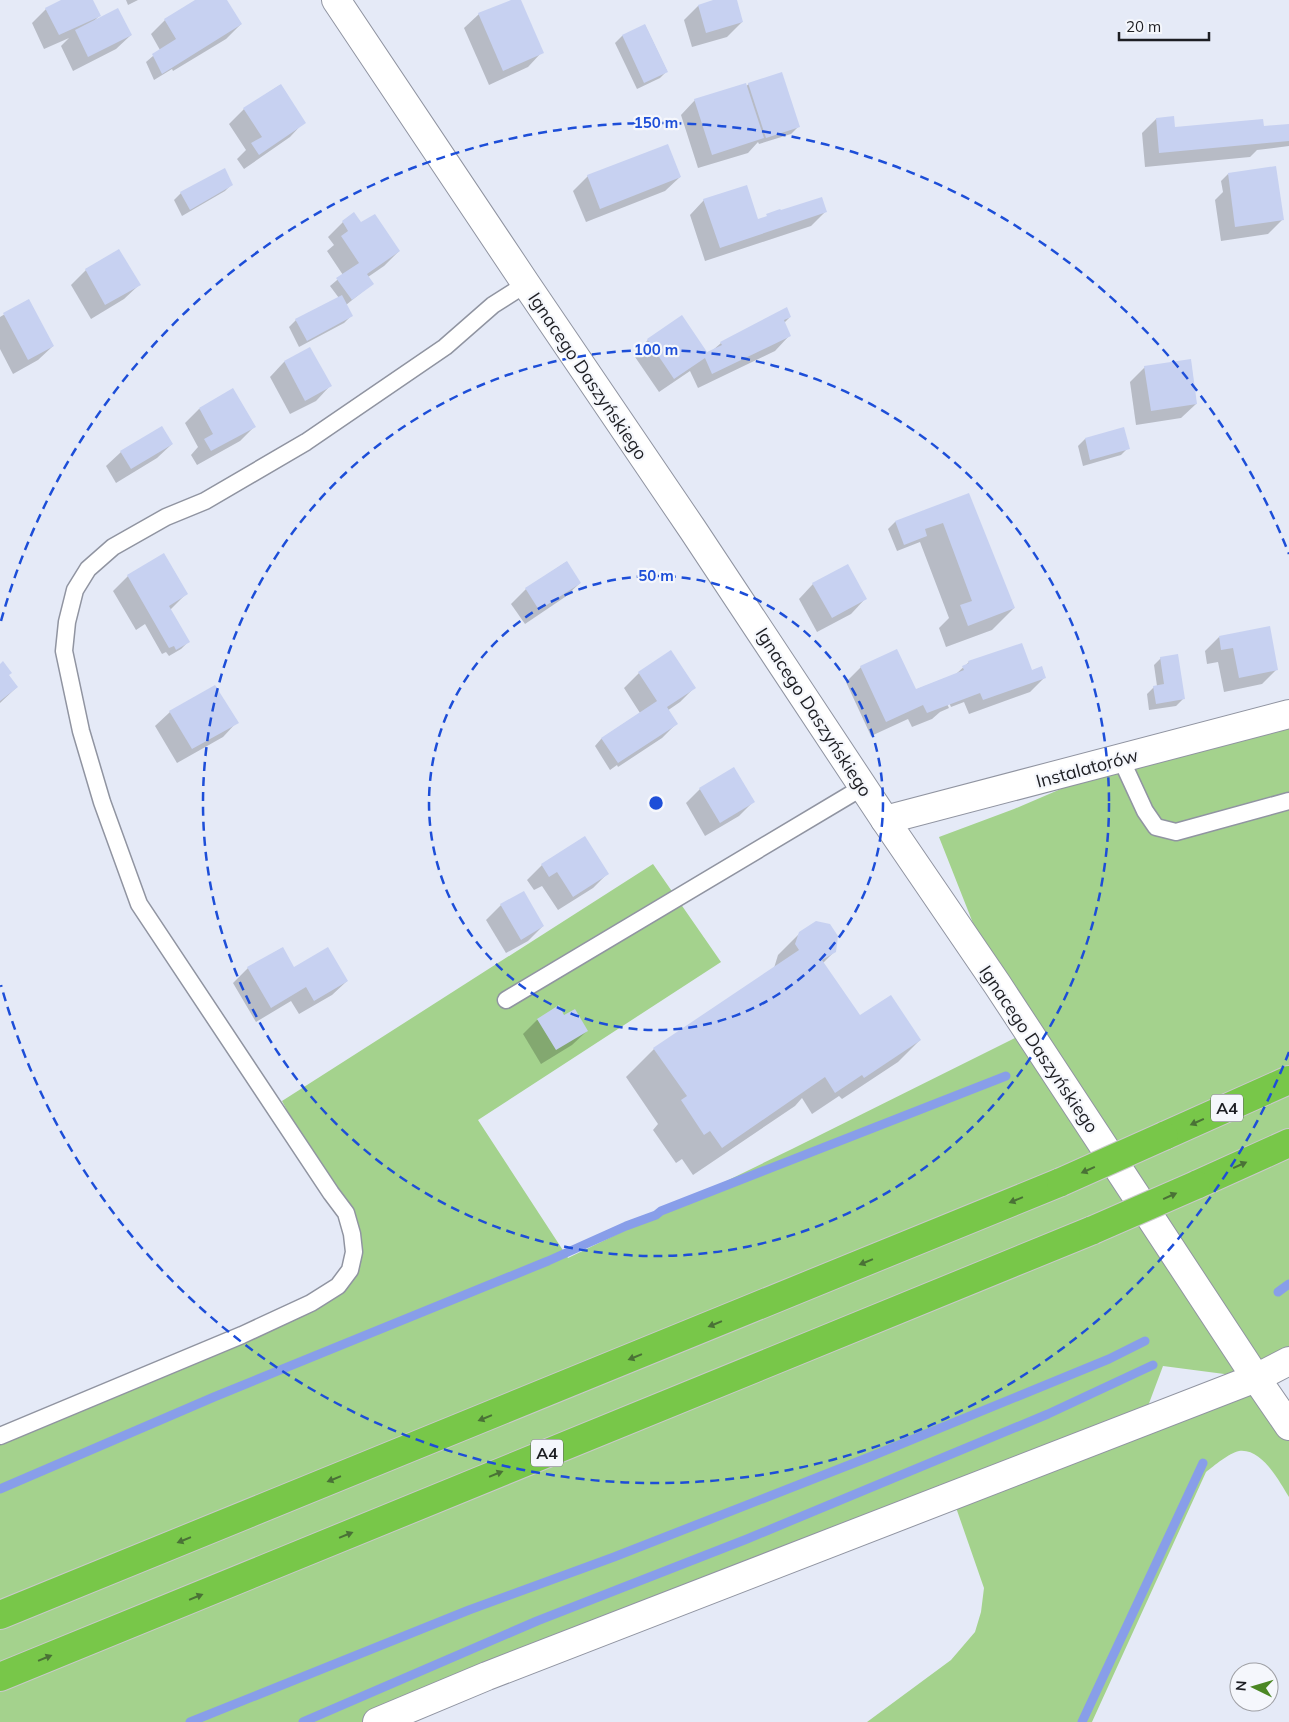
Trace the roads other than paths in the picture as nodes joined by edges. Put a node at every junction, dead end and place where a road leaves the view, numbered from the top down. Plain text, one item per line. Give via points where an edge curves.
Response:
1 (336, 0) edge
2 (526, 284) junction
3 (1289, 714) edge
4 (1121, 759) junction
5 (863, 787) junction
6 (1289, 801) edge
7 (885, 820) junction
8 (506, 1000) dead end
9 (1289, 1080) edge
10 (1289, 1143) edge
11 (1289, 1361) edge
12 (1256, 1378) junction
13 (1289, 1426) edge
14 (0, 1436) edge
15 (0, 1615) edge
16 (0, 1677) edge
17 (377, 1722) edge

1 - 2 main road, Ignacego Daszyńskiego
2 - 5 main road, Ignacego Daszyńskiego
2 - 14 lane via 493,305 445,347 306,442 205,501 166,517 112,548 88,569 75,590 66,622 64,651 81,731 102,802 140,904 346,1213 354,1252 350,1270 338,1286 312,1303
3 - 4 main road, Instalatorów
4 - 6 lane via 1156,827 1176,832
4 - 7 main road, Instalatorów
5 - 7 main road, Ignacego Daszyńskiego
5 - 8 lane
7 - 12 main road, Ignacego Daszyńskiego
9 -> 15 highway, A4, bridge via 1061,1182
16 -> 10 highway, A4, bridge via 1093,1230
11 - 12 main road
12 - 13 main road, Ignacego Daszyńskiego
12 - 17 main road via 487,1676

